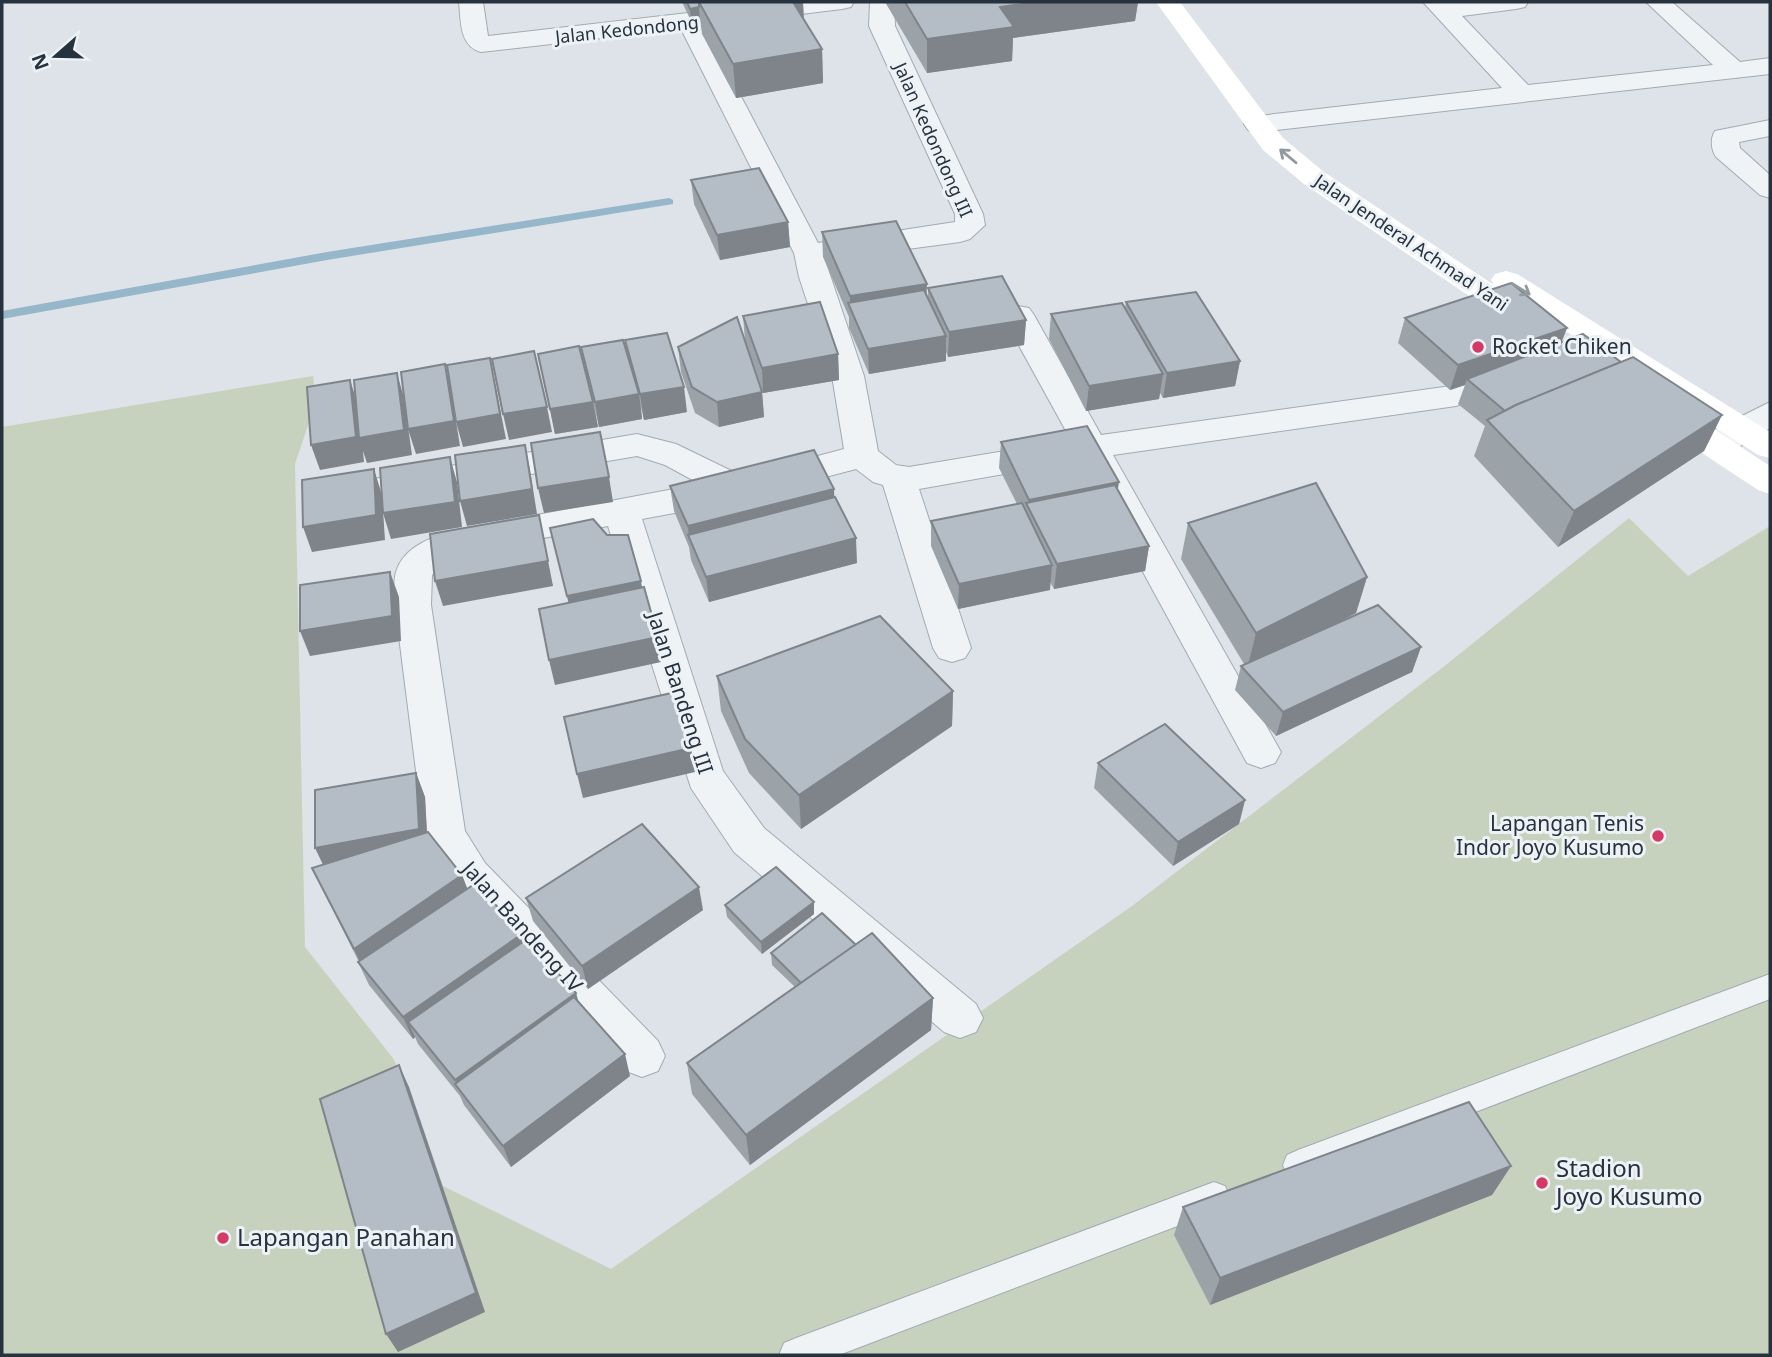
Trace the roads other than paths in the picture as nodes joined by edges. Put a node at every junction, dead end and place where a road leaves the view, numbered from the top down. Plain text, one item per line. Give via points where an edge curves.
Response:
1 (471, 2) edge
2 (842, 2) edge
3 (882, 2) edge
4 (1168, 2) edge
5 (1201, 2) edge
6 (1516, 2) edge
7 (1658, 2) edge
8 (1439, 6) edge
9 (690, 23) junction
10 (1770, 66) edge
11 (1734, 70) junction
12 (1521, 93) junction
13 (1271, 122) junction
14 (1770, 128) edge
15 (1770, 189) edge
16 (809, 253) junction
17 (1018, 315) edge
18 (1560, 360) junction
19 (1762, 430) edge
20 (1714, 444) junction
21 (1093, 447) junction
22 (862, 456) junction
23 (898, 478) junction
24 (1770, 482) edge
25 (732, 486) junction
26 (317, 499) edge
27 (622, 513) junction
28 (952, 648) dead end
29 (1261, 752) dead end
30 (1770, 986) edge
31 (960, 1018) dead end
32 (642, 1056) dead end
33 (1277, 1173) edge
34 (1238, 1188) edge
35 (796, 1355) edge

1 - 9 street, Jalan Kedondong via 476,39 481,44
2 - 9 street, Jalan Kedondong
3 - 16 street, Jalan Kedondong III via 882,26 969,214 970,225 960,233
4 - 13 main road, Jalan Jenderal Achmad Yani
5 - 13 main road, Jalan Jenderal Achmad Yani
6 - 8 street
7 - 11 street
8 - 12 street
9 - 16 street
10 - 11 street
11 - 12 street
12 - 13 street
18 -> 13 main road, Jalan Jenderal Achmad Yani via 1314,178 1273,144
13 -> 19 main road, Jalan Jenderal Achmad Yani via 1390,205
14 - 15 street via 1725,138 1723,144
16 - 22 street via 848,376
17 - 21 street
18 - 20 main road, Jalan Jenderal Achmad Yani
18 - 21 street via 1456,396
19 - 20 street
20 - 24 main road, Jalan Jenderal Achmad Yani
21 - 23 street
21 - 29 street
22 - 23 street
22 - 25 street
23 - 28 street
25 - 26 street via 659,447 637,445
25 - 27 street
27 - 31 street, Jalan Bandeng III via 705,777 749,840
27 - 32 street, Jalan Bandeng IV via 458,542 433,551 414,572 413,605 445,834 470,876
30 - 33 lane
34 - 35 lane

